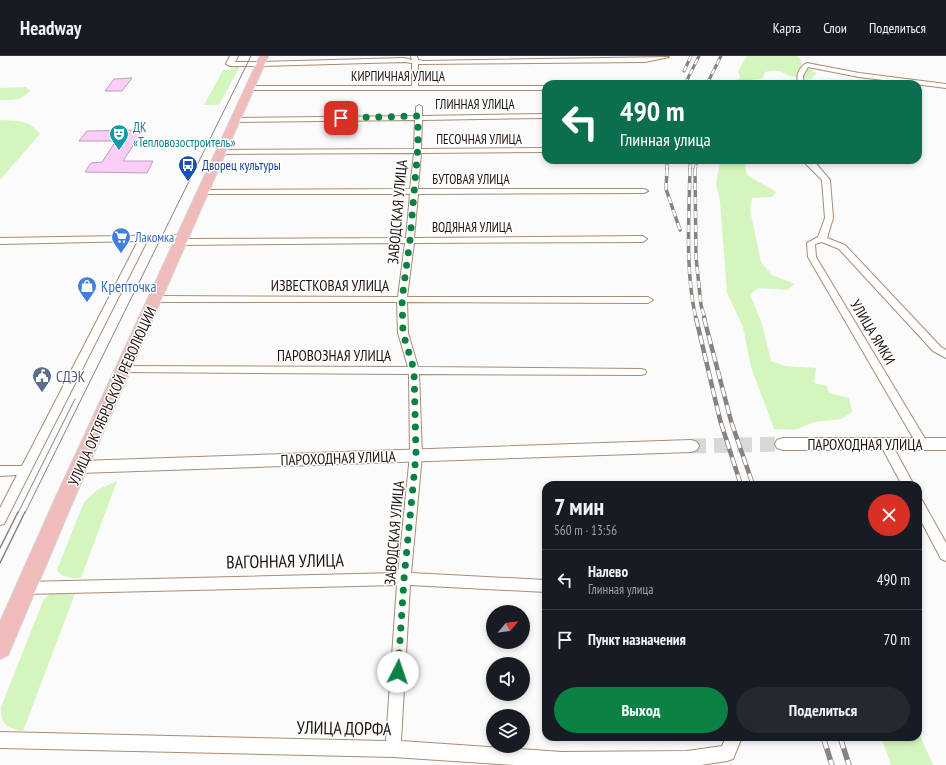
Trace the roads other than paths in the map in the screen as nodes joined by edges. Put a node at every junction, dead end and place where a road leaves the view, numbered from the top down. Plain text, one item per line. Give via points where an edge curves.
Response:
1 (234, 56) edge
2 (666, 56) edge
3 (414, 59) edge
4 (263, 60) edge
5 (799, 80) edge
6 (898, 80) edge
7 (922, 83) edge
8 (946, 86) edge
9 (250, 88) junction
10 (415, 88) junction
11 (542, 88) edge
12 (419, 112) junction
13 (542, 116) edge
14 (236, 120) junction
15 (542, 150) edge
16 (417, 151) junction
17 (221, 152) junction
18 (810, 164) edge
19 (414, 191) junction
20 (644, 191) dead end
21 (203, 192) junction
22 (144, 238) junction
23 (643, 239) dead end
24 (822, 239) junction
25 (182, 240) junction
26 (410, 240) junction
27 (0, 241) edge
28 (156, 299) junction
29 (402, 299) junction
30 (648, 300) dead end
31 (946, 354) edge
32 (123, 369) junction
33 (414, 370) junction
34 (642, 372) dead end
35 (783, 444) tunnel mouth
36 (886, 444) junction
37 (923, 444) junction
38 (946, 444) edge
39 (691, 446) tunnel mouth
40 (416, 455) junction
41 (80, 467) junction
42 (26, 470) junction
43 (0, 471) edge
44 (906, 481) edge
45 (922, 510) edge
46 (0, 520) edge
47 (946, 555) edge
48 (404, 579) junction
49 (542, 586) edge
50 (26, 588) junction
51 (0, 648) edge
52 (0, 740) edge
53 (732, 741) edge
54 (393, 749) junction

1 - 4 street via 230,64
2 - 3 street via 645,60 424,63
3 - 4 street
3 - 10 street
4 - 9 main road, УЛИЦА ОКТЯБРЬСКОЙ РЕВОЛЮЦИИ
5 - 6 street via 806,63 858,75
7 - 8 street
9 - 10 street, КИРПИЧНАЯ УЛИЦА
9 - 14 main road, УЛИЦА ОКТЯБРЬСКОЙ РЕВОЛЮЦИИ
10 - 11 street, КИРПИЧНАЯ УЛИЦА
12 - 13 street, ГЛИННАЯ УЛИЦА
12 - 14 street, ГЛИННАЯ УЛИЦА
12 - 16 street, ЗАВОДСКАЯ УЛИЦА
14 - 17 main road, УЛИЦА ОКТЯБРЬСКОЙ РЕВОЛЮЦИИ
15 - 16 street, ПЕСОЧНАЯ УЛИЦА
16 - 17 street, ПЕСОЧНАЯ УЛИЦА
16 - 19 street, ЗАВОДСКАЯ УЛИЦА
17 - 21 main road, УЛИЦА ОКТЯБРЬСКОЙ РЕВОЛЮЦИИ
18 - 24 street, УЛИЦА ЯМКИ via 826,180 829,218
19 - 20 street, БУТОВАЯ УЛИЦА
19 - 21 street, БУТОВАЯ УЛИЦА
19 - 26 street, ЗАВОДСКАЯ УЛИЦА
21 - 25 main road, УЛИЦА ОКТЯБРЬСКОЙ РЕВОЛЮЦИИ
22 - 25 street, ВОДЯНАЯ УЛИЦА
22 - 27 street, ВОДЯНАЯ УЛИЦА
22 - 42 street
23 - 26 street, ВОДЯНАЯ УЛИЦА
24 - 31 street, УЛИЦА ЯМКИ via 842,247 928,340
24 - 37 street, УЛИЦА ЯМКИ via 811,243 812,257
25 - 26 street, ВОДЯНАЯ УЛИЦА
25 - 28 main road, УЛИЦА ОКТЯБРЬСКОЙ РЕВОЛЮЦИИ
26 - 29 street, ЗАВОДСКАЯ УЛИЦА
28 - 29 street, ИЗВЕСТКОВАЯ УЛИЦА
28 - 32 main road, УЛИЦА ОКТЯБРЬСКОЙ РЕВОЛЮЦИИ
29 - 30 street, ИЗВЕСТКОВАЯ УЛИЦА
29 - 33 street, ЗАВОДСКАЯ УЛИЦА via 403,333
32 - 33 street, ПАРОВОЗНАЯ УЛИЦА
32 - 41 main road, УЛИЦА ОКТЯБРЬСКОЙ РЕВОЛЮЦИИ
33 - 34 street, ПАРОВОЗНАЯ УЛИЦА
33 - 40 street, ЗАВОДСКАЯ УЛИЦА
35 - 36 main road, ПАРОХОДНАЯ УЛИЦА
36 - 37 main road, ПАРОХОДНАЯ УЛИЦА
36 - 44 street
37 - 38 main road, ПАРОХОДНАЯ УЛИЦА
39 - 40 main road, ПАРОХОДНАЯ УЛИЦА
40 - 41 main road, ПАРОХОДНАЯ УЛИЦА
40 - 48 street, ЗАВОДСКАЯ УЛИЦА
41 - 50 main road, УЛИЦА ОКТЯБРЬСКОЙ РЕВОЛЮЦИИ
42 - 43 street
42 - 46 street
45 - 47 street
48 - 49 street, ВАГОННАЯ УЛИЦА
48 - 50 street, ВАГОННАЯ УЛИЦА
48 - 54 street, ЗАВОДСКАЯ УЛИЦА
50 - 51 main road, УЛИЦА ОКТЯБРЬСКОЙ РЕВОЛЮЦИИ
52 - 54 street, УЛИЦА ДОРФА
53 - 54 street, УЛИЦА ДОРФА via 727,753 687,759 562,760

